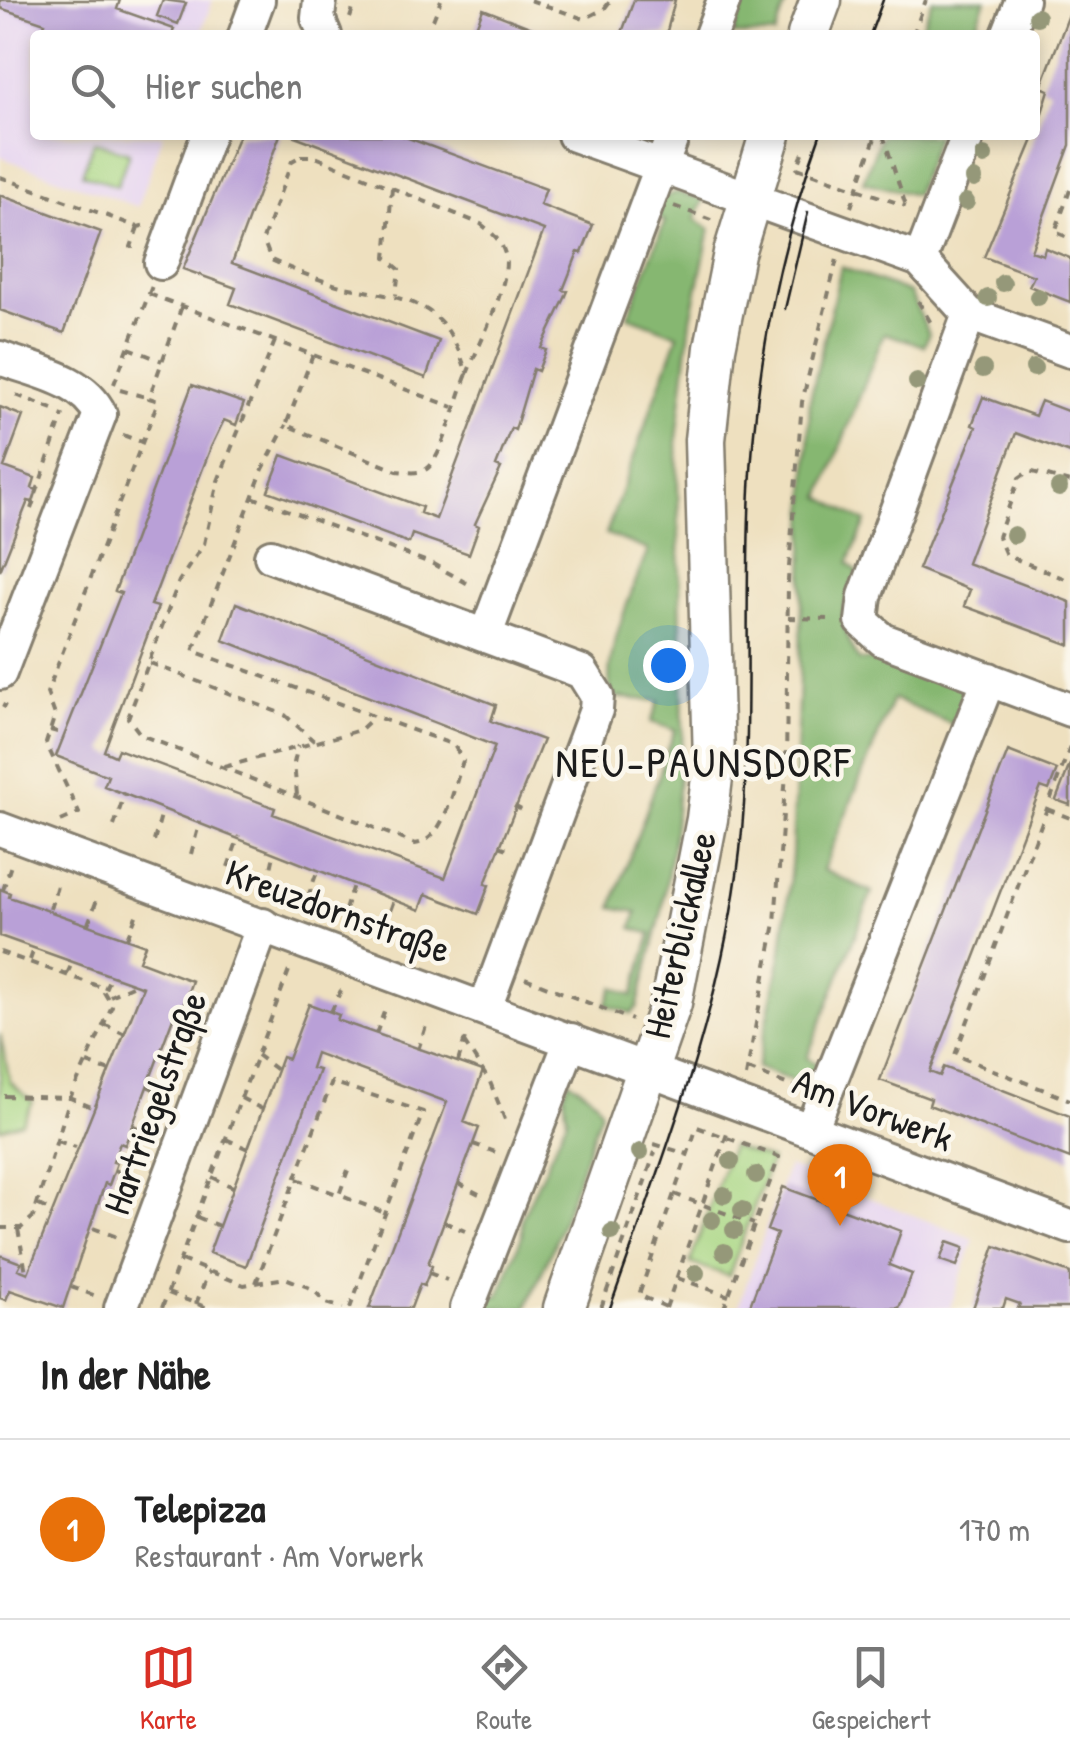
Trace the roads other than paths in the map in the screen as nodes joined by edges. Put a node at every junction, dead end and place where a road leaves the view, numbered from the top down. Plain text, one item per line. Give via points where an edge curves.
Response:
1 (258, 0) edge
2 (320, 0) edge
3 (724, 0) edge
4 (821, 0) edge
5 (1022, 0) edge
6 (337, 26) edge
7 (248, 30) edge
8 (713, 30) edge
9 (810, 30) edge
10 (1010, 30) edge
11 (206, 140) edge
12 (583, 140) edge
13 (671, 140) edge
14 (966, 140) edge
15 (786, 144) edge
16 (656, 182) junction
17 (751, 198) junction
18 (161, 263) road end
19 (916, 275) junction
20 (964, 328) junction
21 (1070, 351) edge
22 (0, 358) edge
23 (272, 556) dead end
24 (486, 634) junction
25 (988, 679) junction
26 (3, 695) edge
27 (1070, 710) edge
28 (0, 829) edge
29 (264, 925) junction
30 (476, 1021) junction
31 (571, 1040) junction
32 (648, 1068) junction
33 (812, 1130) junction
34 (1070, 1226) edge
35 (109, 1302) edge
36 (467, 1308) edge
37 (564, 1308) edge

1 - 7 street
2 - 6 street via 318,18
3 - 8 street
4 - 9 main road
5 - 10 street
11 - 18 street
12 - 16 street
13 - 16 street
14 - 19 street
15 - 17 main road, Heiterblickallee
16 - 17 street
16 - 24 street
17 - 19 street
17 - 32 main road, Heiterblickallee via 715,348 704,440 714,761 671,1003
19 - 20 street
20 - 21 street
20 - 25 street via 862,621 883,640
22 - 26 street via 78,387 100,414
23 - 24 street
24 - 30 street via 582,672 597,696
25 - 27 street
25 - 33 street
28 - 29 street, Kreuzdornstraße
29 - 30 street, Kreuzdornstraße
29 - 35 street, Hartriegelstraße
30 - 31 street, Kreuzdornstraße
31 - 32 street, Kreuzdornstraße
31 - 36 street
32 - 33 street, Am Vorwerk
32 - 37 main road, Heiterblickallee
33 - 34 street, Am Vorwerk

